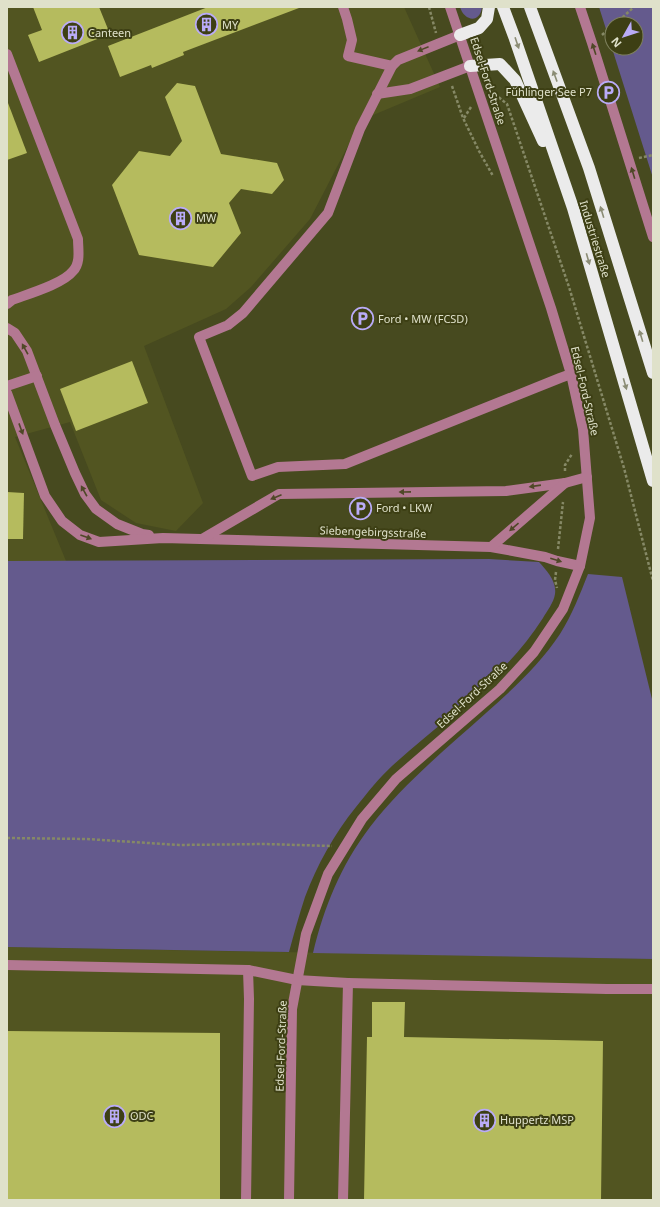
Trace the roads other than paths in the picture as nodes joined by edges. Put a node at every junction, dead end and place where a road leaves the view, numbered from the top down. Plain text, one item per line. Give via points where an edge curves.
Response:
1 (343, 7) edge
2 (450, 7) edge
3 (489, 7) edge
4 (503, 7) edge
5 (530, 7) edge
6 (580, 7) edge
7 (460, 35) junction
8 (7, 54) edge
9 (392, 66) junction
10 (470, 66) junction
11 (377, 94) junction
12 (573, 208) junction
13 (653, 237) edge
14 (7, 304) edge
15 (7, 328) edge
16 (653, 373) edge
17 (571, 374) junction
18 (37, 376) junction
19 (7, 386) edge
20 (7, 393) edge
21 (587, 477) junction
22 (653, 481) edge
23 (565, 483) junction
24 (163, 538) junction
25 (202, 539) junction
26 (491, 547) junction
27 (580, 566) junction
28 (7, 965) edge
29 (248, 970) junction
30 (297, 980) junction
31 (348, 983) junction
32 (653, 989) edge
33 (246, 1200) edge
34 (289, 1200) edge
35 (344, 1200) edge

1 - 9 street via 352,40 348,56
2 - 7 street, Edsel-Ford-Straße
3 - 7 highway via 487,20 478,28
4 -> 12 highway, Industriestraße
16 -> 5 highway, Industriestraße via 589,168
13 -> 6 street
7 -> 9 street via 398,60
7 - 10 street, Edsel-Ford-Straße
8 - 14 street via 78,239 79,258 74,271 61,281
9 - 11 street
10 - 11 street via 410,89
10 - 12 highway via 500,64 515,80
10 - 17 street, Edsel-Ford-Straße
11 - 17 street via 360,129 328,213 243,313 228,325 200,337 252,476 278,467 345,464
12 -> 22 highway, Industriestraße
18 -> 15 street via 27,351 15,333
17 - 21 street, Edsel-Ford-Straße via 583,429
18 - 19 street
24 -> 18 street via 142,534 117,524 96,509 75,473
20 -> 24 street via 45,496 62,521 80,535 99,542
21 - 23 street
21 - 27 street, Edsel-Ford-Straße via 590,518
23 -> 25 street via 506,491 279,494
23 -> 26 street
24 - 25 street, Siebengebirgsstraße
25 - 26 street, Siebengebirgsstraße
26 -> 27 street, Siebengebirgsstraße
27 - 30 street, Edsel-Ford-Straße via 563,609 534,652 500,689 396,779 362,819 328,874 306,934
28 - 29 street
29 - 30 street
29 - 33 street
30 - 31 street
30 - 34 street, Edsel-Ford-Straße via 292,1008
31 - 32 street
31 - 35 street

